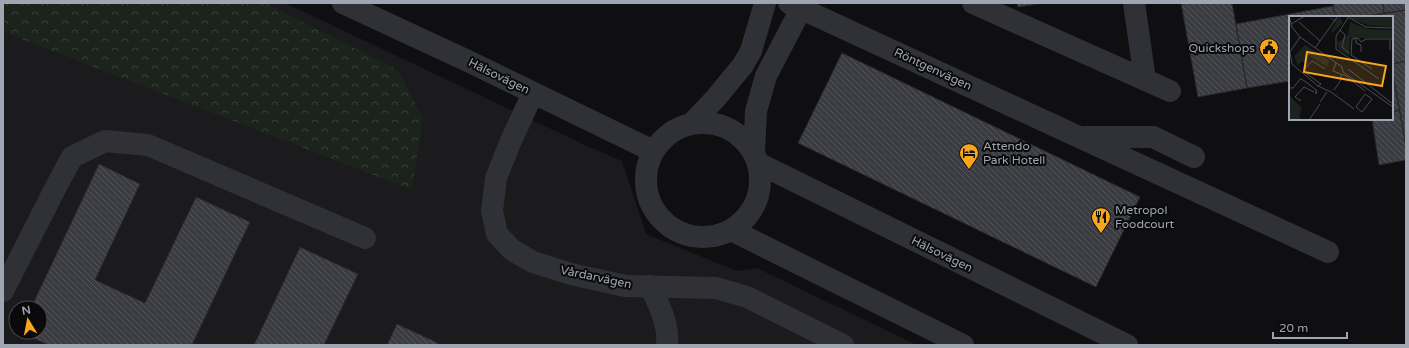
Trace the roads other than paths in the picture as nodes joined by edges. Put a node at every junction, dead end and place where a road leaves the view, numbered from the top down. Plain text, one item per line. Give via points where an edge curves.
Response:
1 (344, 3) edge
2 (764, 3) edge
3 (973, 3) edge
4 (1134, 3) edge
5 (795, 6) edge
6 (1145, 80) junction
7 (1170, 91) dead end
8 (533, 93) junction
9 (691, 124) junction
10 (1076, 137) junction
11 (653, 151) junction
12 (1194, 157) dead end
13 (756, 158) junction
14 (731, 230) junction
15 (364, 238) dead end
16 (1328, 252) dead end
17 (650, 286) junction
18 (3, 291) edge
19 (667, 345) edge
20 (843, 345) edge
21 (962, 345) edge
22 (1127, 345) edge

1 - 8 street, Hälsovägen
2 - 9 street via 751,51 715,99
3 - 6 street
4 - 6 street
5 - 10 street, Röntgenvägen
5 - 13 street via 766,76 756,111
6 - 7 street
8 - 11 street, Hälsovägen
8 - 17 street, Vårdarvägen via 496,178 492,211 497,234 512,250 533,262 571,274 625,286
9 - 11 street via 676,129
9 - 13 street via 710,123 727,128 742,138
10 - 12 street, Röntgenvägen via 1153,137
10 - 16 street, Röntgenvägen
11 - 14 street via 647,166 645,183 656,214 668,226 682,234 698,237 715,236
13 - 14 street via 760,178 759,194 748,215
13 - 22 street, Hälsovägen
14 - 21 street
15 - 18 street via 148,145 105,141 72,158
17 - 19 street via 663,312 668,336
17 - 20 street, Vårdarvägen via 716,288 748,297

